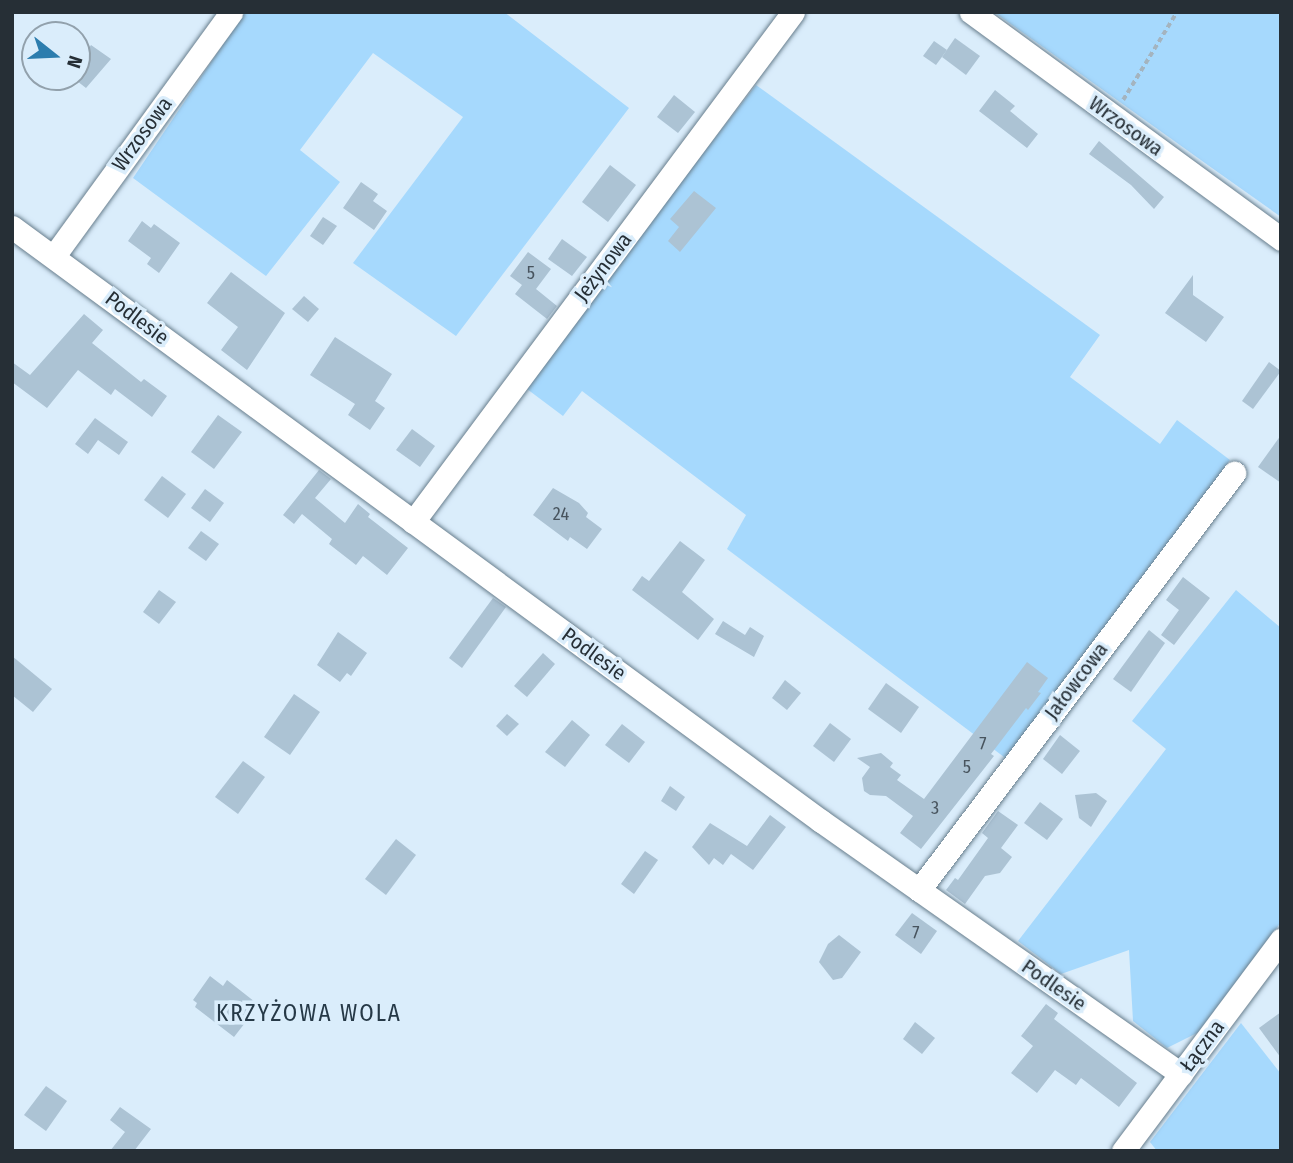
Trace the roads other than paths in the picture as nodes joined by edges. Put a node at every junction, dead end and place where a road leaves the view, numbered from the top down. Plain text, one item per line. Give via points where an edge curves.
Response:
1 (231, 12) edge
2 (793, 12) edge
3 (971, 12) edge
4 (12, 227) edge
5 (1281, 239) edge
6 (54, 256) junction
7 (1234, 473) dead end
8 (413, 522) junction
9 (919, 890) junction
10 (1281, 940) edge
11 (1181, 1074) junction
12 (1123, 1151) edge

1 - 6 street, Wrzosowa
2 - 8 street, Jeżynowa
3 - 5 street, Wrzosowa
4 - 6 street, Podlesie
6 - 8 street, Podlesie
7 - 9 street, Jałowcowa
8 - 9 street, Podlesie
9 - 11 street, Podlesie
10 - 11 street, Łączna
11 - 12 street, Łączna

